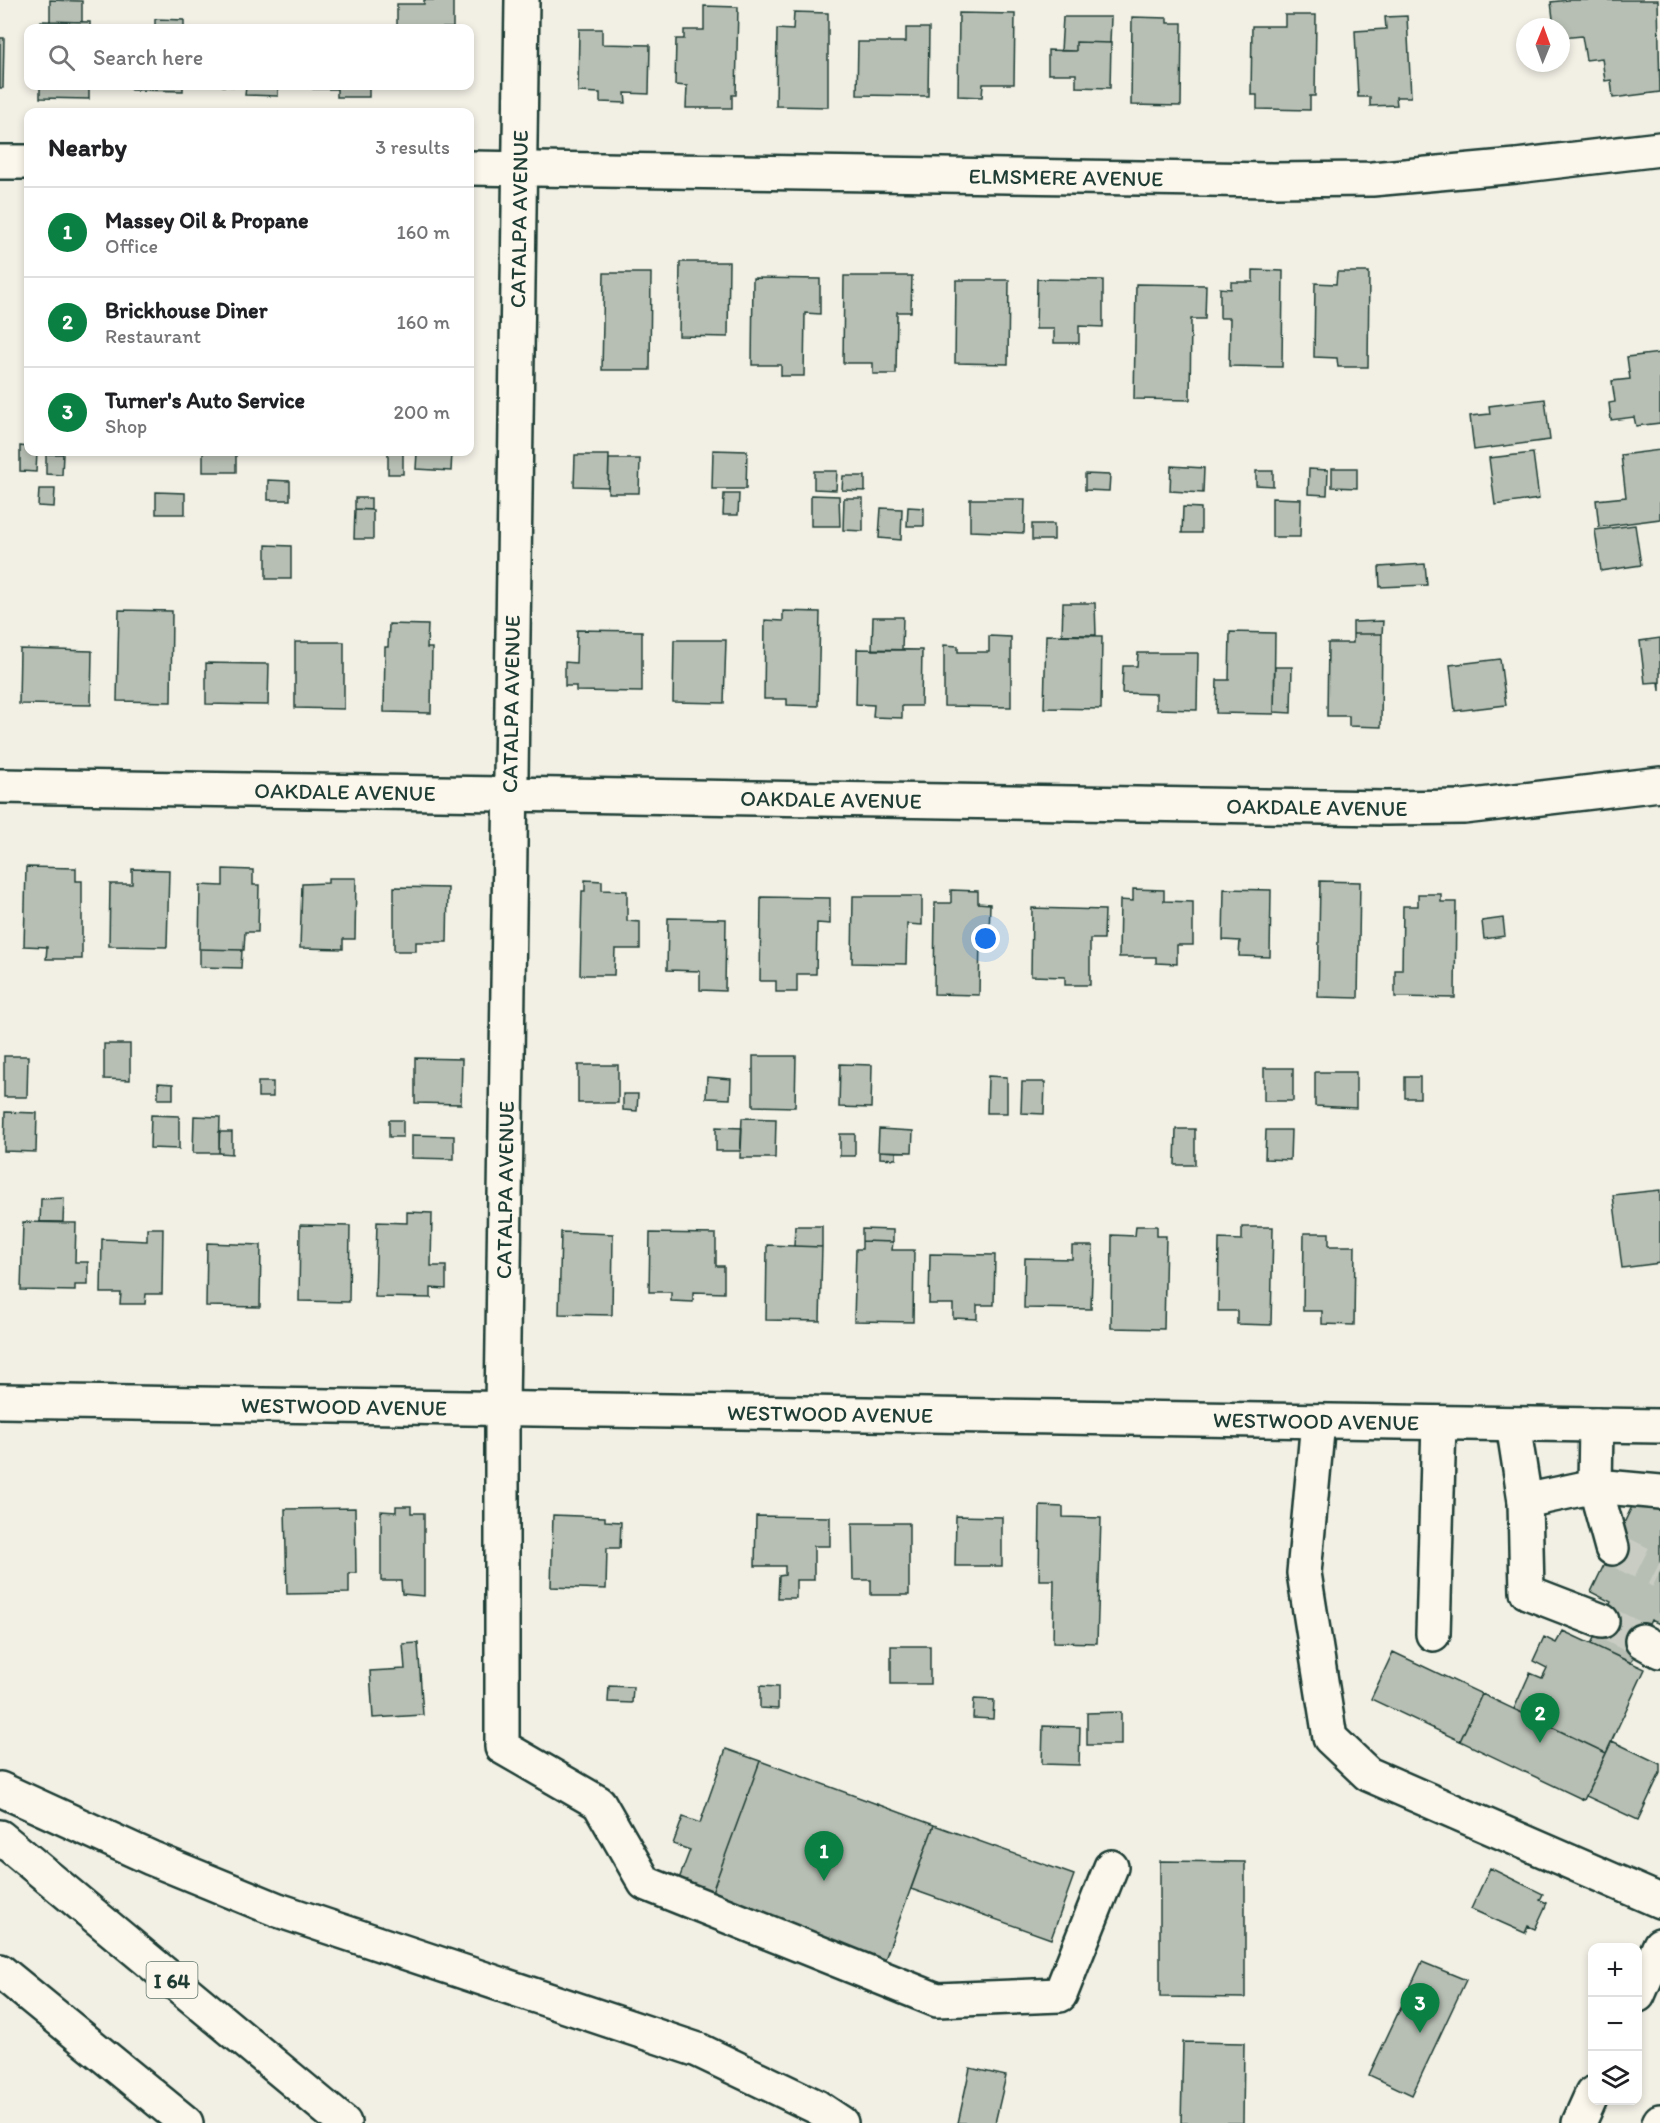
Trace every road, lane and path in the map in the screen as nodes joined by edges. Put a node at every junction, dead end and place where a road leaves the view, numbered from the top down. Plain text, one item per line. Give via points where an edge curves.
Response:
1 (522, 0) edge
2 (1660, 149) edge
3 (0, 162) edge
4 (24, 162) edge
5 (474, 168) edge
6 (520, 168) junction
7 (1660, 784) edge
8 (0, 786) edge
9 (509, 792) junction
10 (0, 1401) edge
11 (502, 1409) junction
12 (1318, 1421) junction
13 (1439, 1423) junction
14 (1513, 1424) junction
15 (1596, 1425) junction
16 (1660, 1426) edge
17 (1595, 1486) junction
18 (1660, 1492) edge
19 (1525, 1501) junction
20 (1612, 1548) dead end
21 (1602, 1621) tunnel mouth
22 (1433, 1634) dead end
23 (0, 1789) edge
24 (0, 1837) edge
25 (1111, 1867) dead end
26 (1660, 1901) edge
27 (1660, 1945) edge
28 (0, 1971) edge
29 (1642, 1986) edge
30 (1588, 2104) edge
31 (186, 2123) edge
32 (344, 2123) edge
33 (841, 2123) edge
34 (1579, 2123) edge

1 - 6 main road, CATALPA AVENUE
2 - 6 main road, ELMSMERE AVENUE via 1372,179
3 - 4 main road
5 - 6 main road, ELMSMERE AVENUE
6 - 9 main road, CATALPA AVENUE
7 - 9 main road, OAKDALE AVENUE via 1464,807 1386,808
8 - 9 main road, OAKDALE AVENUE
9 - 11 main road, CATALPA AVENUE
10 - 11 main road, WESTWOOD AVENUE
11 - 12 main road, WESTWOOD AVENUE
11 - 25 main road, CATALPA AVENUE via 502,1747 599,1803 645,1883 938,2000 1060,1995
12 - 13 main road, WESTWOOD AVENUE
12 - 26 main road via 1304,1573 1330,1738 1368,1774
13 - 14 main road, WESTWOOD AVENUE
13 - 22 main road
14 - 15 main road, WESTWOOD AVENUE
14 - 19 main road
15 - 16 main road, WESTWOOD AVENUE
15 - 17 main road
17 - 18 main road
17 - 19 main road
17 - 20 main road
19 - 21 main road via 1527,1592
23 - 33 main road via 151,1858 278,1910 698,2050 817,2107
24 - 32 main road, I 64
27 - 29 main road
28 - 31 main road
30 - 34 main road

